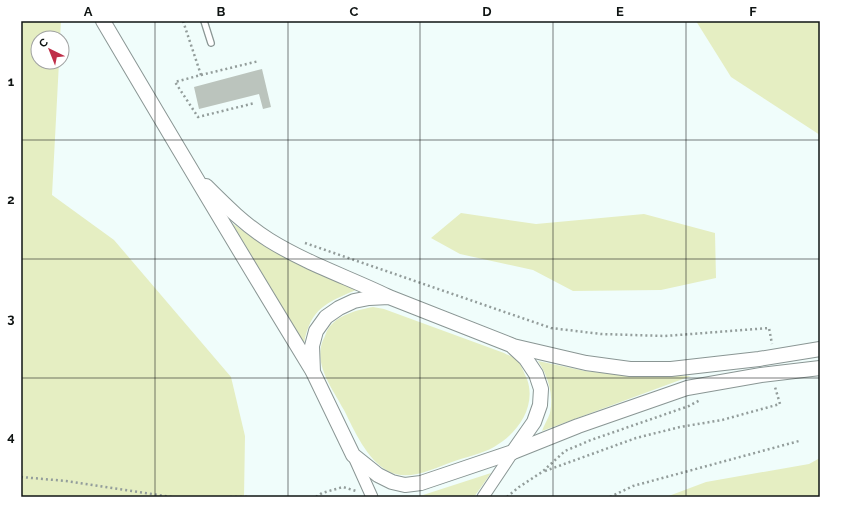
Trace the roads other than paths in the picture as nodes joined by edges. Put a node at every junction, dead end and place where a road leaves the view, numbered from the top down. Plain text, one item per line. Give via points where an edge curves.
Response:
1 (102, 21) edge
2 (204, 21) edge
3 (211, 43) dead end
4 (196, 176) junction
5 (389, 298) junction
6 (511, 345) junction
7 (817, 350) edge
8 (819, 368) edge
9 (313, 372) junction
10 (513, 452) junction
11 (353, 455) junction
12 (372, 496) edge
13 (483, 497) edge

1 - 4 street
2 - 3 lane
4 - 5 street via 233,213 268,239 308,262
4 - 9 street via 212,207
5 - 6 street
5 - 9 street via 354,301 326,317 316,331 312,346
6 - 7 street via 586,363 630,369 671,370
6 - 10 street via 526,359 536,374 541,389 540,405 534,422
8 - 10 street via 687,388
9 - 11 street
10 - 11 street via 421,483 405,485 378,475
10 - 13 street
11 - 12 street

